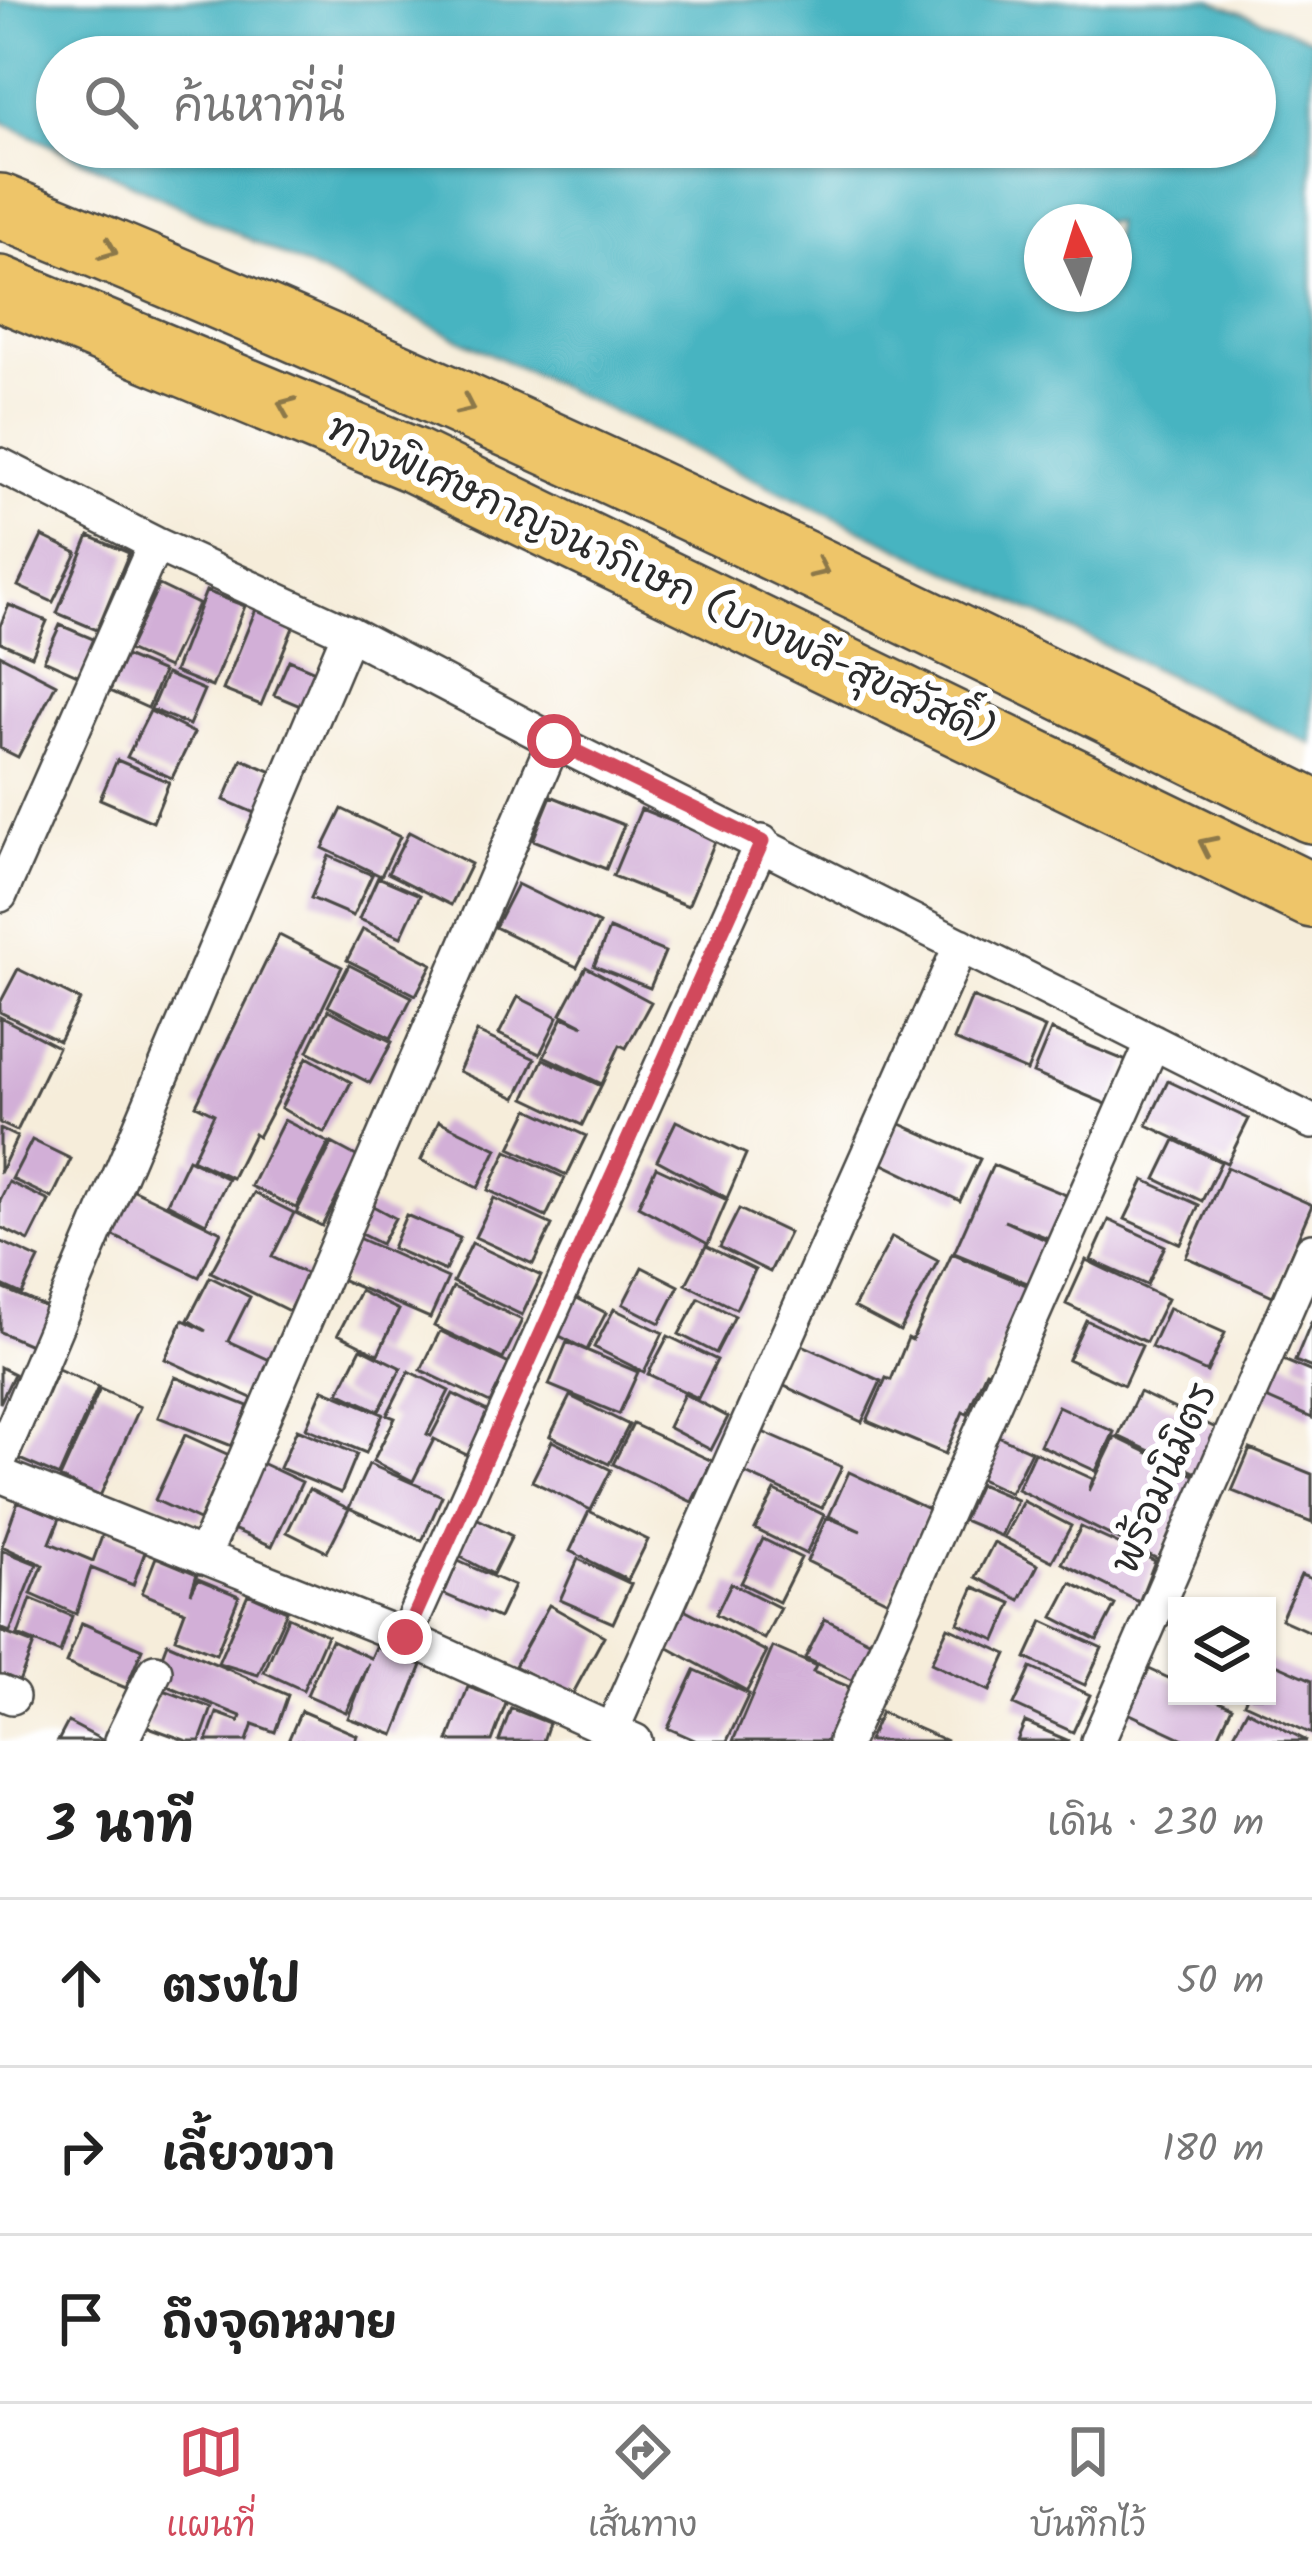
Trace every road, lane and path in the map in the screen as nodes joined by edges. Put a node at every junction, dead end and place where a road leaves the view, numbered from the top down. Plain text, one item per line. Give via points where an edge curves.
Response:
1 (0, 206) edge
2 (0, 288) edge
3 (0, 465) edge
4 (155, 544) junction
5 (350, 633) junction
6 (554, 741) junction
7 (1312, 811) edge
8 (762, 842) junction
9 (0, 895) edge
10 (1312, 896) edge
11 (961, 945) junction
12 (1153, 1042) junction
13 (1312, 1122) edge
14 (1312, 1250) edge
15 (0, 1459) edge
16 (0, 1475) edge
17 (203, 1557) junction
18 (405, 1637) junction
19 (154, 1672) dead end
20 (623, 1736) edge
21 (121, 1741) edge
22 (845, 1741) edge
23 (1098, 1741) edge

1 -> 7 highway, ทางพิเศษกาญจนาภิเษก (บางพลี-สุขสวัสดิ์) via 250,308 801,560
10 -> 2 highway, ทางพิเศษกาญจนาภิเษก (บางพลี-สุขสวัสดิ์) via 413,460
3 - 4 street
4 - 5 street
4 - 9 street
5 - 6 street
5 - 15 street
6 - 8 street
6 - 17 street
8 - 11 street
8 - 18 street
11 - 12 street
11 - 20 street
12 - 13 street
12 - 22 street
14 - 23 street, พร้อมนิมิตร
16 - 17 street
17 - 18 street
18 - 20 street
19 - 21 street

